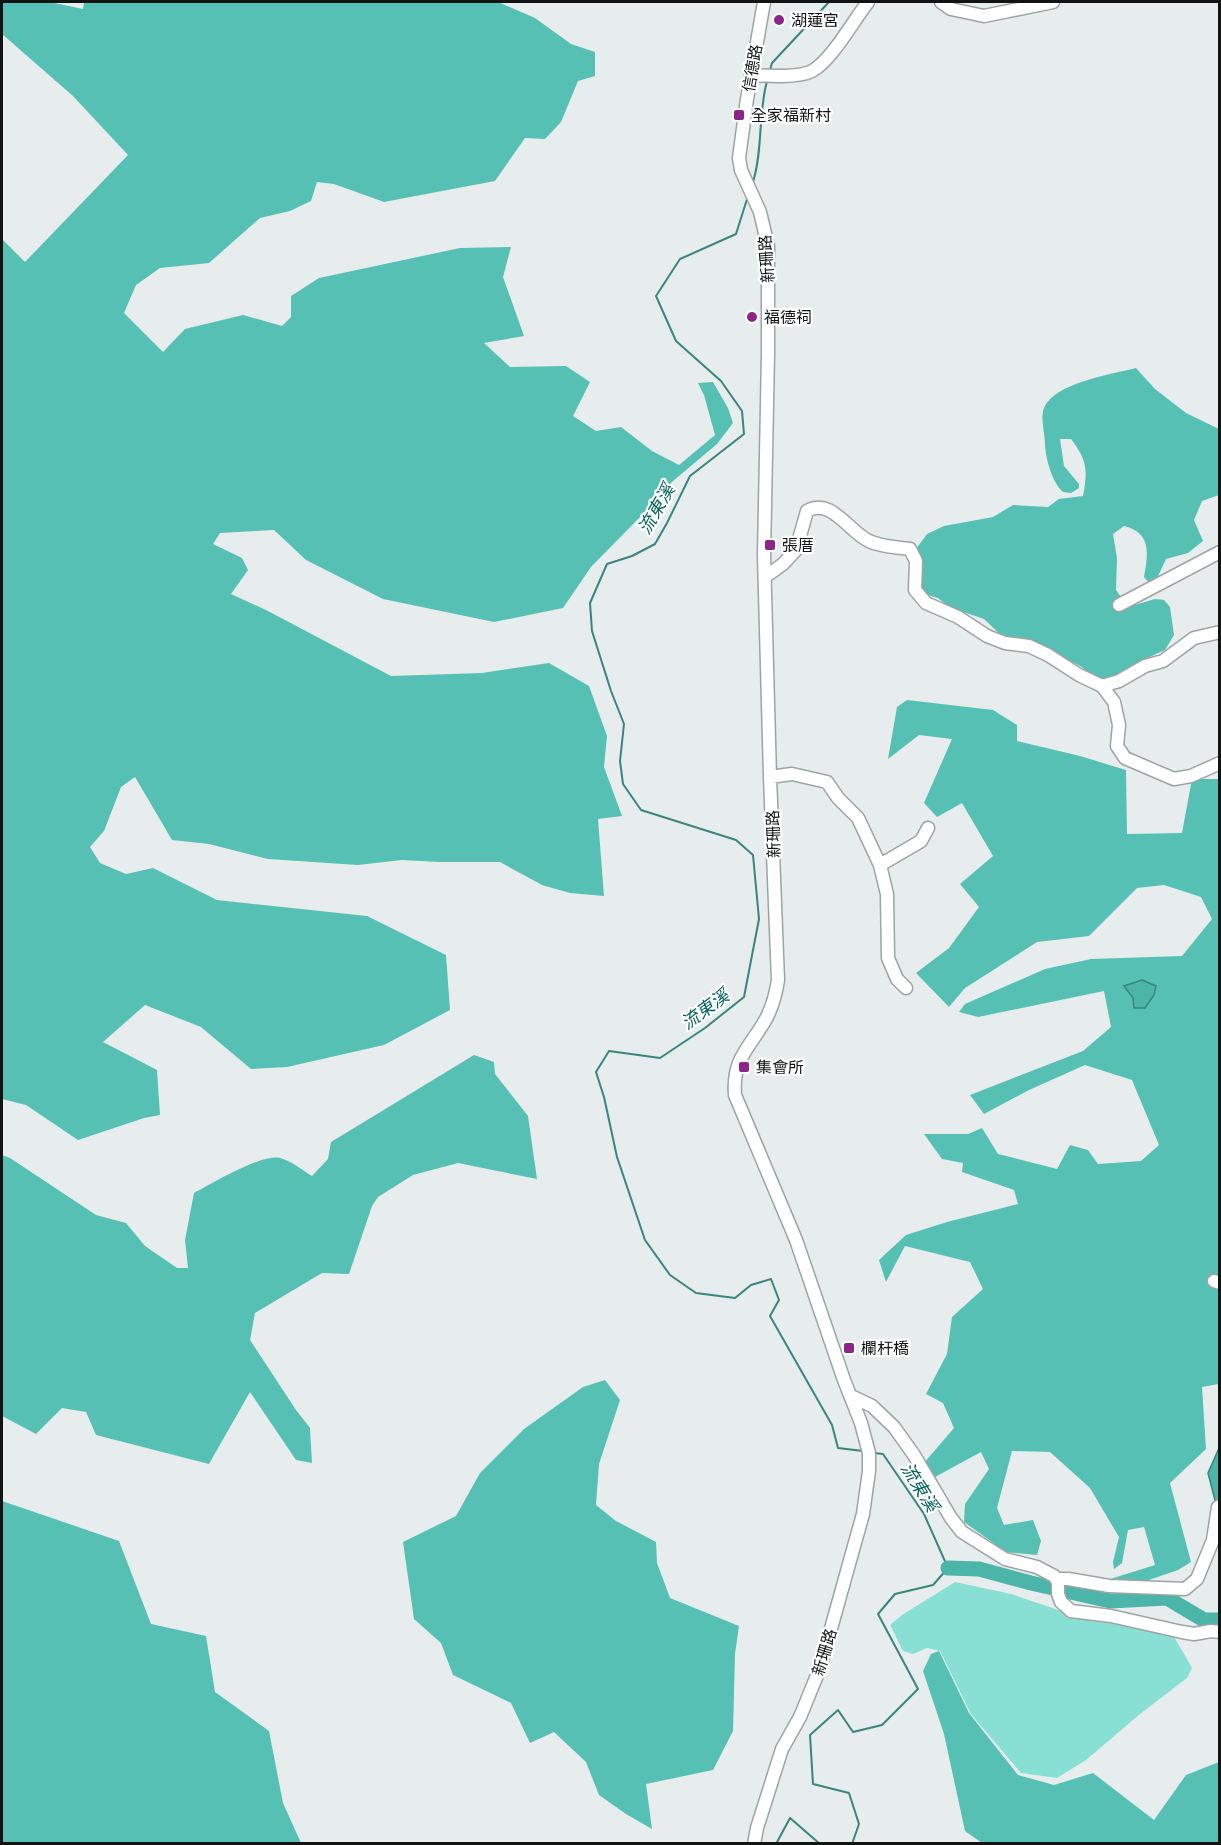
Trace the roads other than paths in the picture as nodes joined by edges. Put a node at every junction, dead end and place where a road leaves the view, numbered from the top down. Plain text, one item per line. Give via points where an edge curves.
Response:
1 (764, 2) edge
2 (868, 2) edge
3 (941, 2) edge
4 (1053, 2) edge
5 (755, 76) junction
6 (741, 170) joint
7 (1220, 552) edge
8 (765, 577) junction
9 (1119, 604) dead end
10 (1220, 632) edge
11 (1102, 686) junction
12 (1220, 763) edge
13 (770, 777) junction
14 (928, 828) dead end
15 (880, 865) junction
16 (906, 988) dead end
17 (851, 1396) junction
18 (1220, 1506) edge
19 (1057, 1580) junction
20 (1220, 1632) edge
21 (754, 1844) edge

1 - 5 street, 信德路
2 - 5 street via 826,60 811,72
3 - 4 street via 951,9 984,16
5 - 6 street, 信德路
6 - 8 street, 新珊路 via 760,212 768,246
7 - 9 street
8 - 11 street via 796,550 807,511 825,507 871,542 910,549 915,561 915,590 926,603 987,636 1029,646
8 - 13 street, 新珊路
10 - 11 street via 1194,638 1163,661
11 - 12 street via 1114,702 1119,725 1117,746 1125,758 1173,779
13 - 15 street via 792,774 827,782 858,818
13 - 17 street, 新珊路 via 778,980 767,1017 737,1066 735,1095 796,1240
14 - 15 street via 921,841
15 - 16 street via 887,894 888,958 897,979
17 - 19 street via 872,1406 894,1426 962,1532 1005,1559 1037,1567
17 - 21 street, 新珊路 via 869,1453 863,1514 820,1668 782,1749
18 - 19 street via 1213,1540 1197,1579 1185,1589
19 - 20 street via 1061,1602 1077,1613 1112,1616 1194,1634

